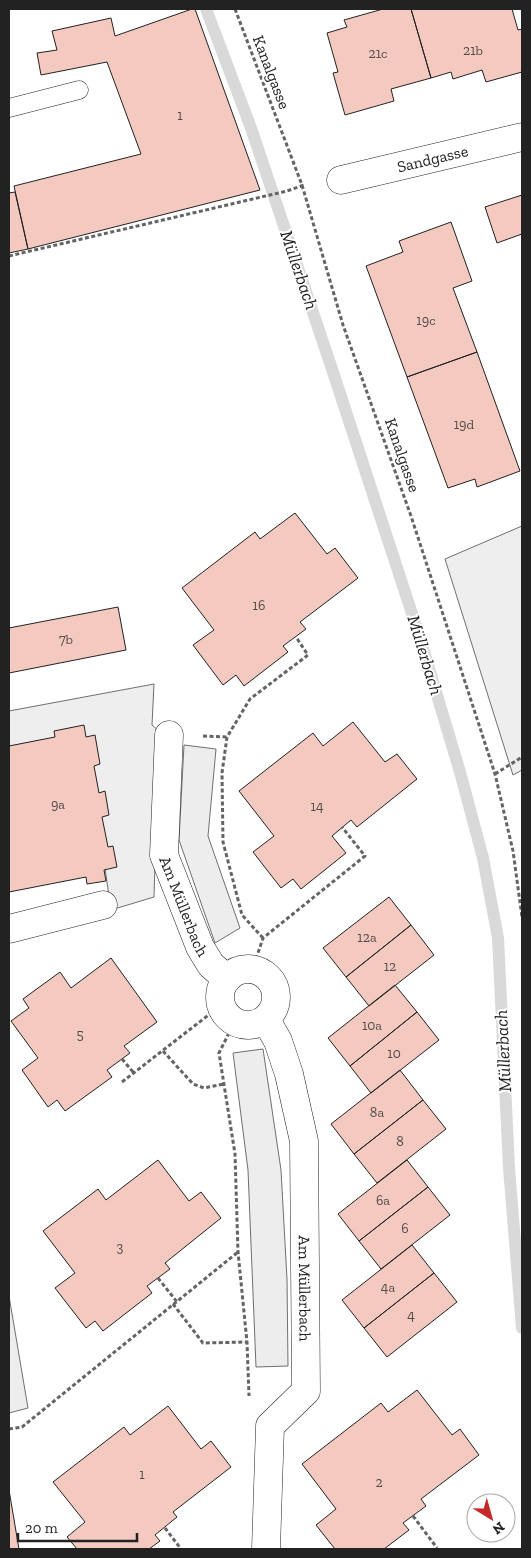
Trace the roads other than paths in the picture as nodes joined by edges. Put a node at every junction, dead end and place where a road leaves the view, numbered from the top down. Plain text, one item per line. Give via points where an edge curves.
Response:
1 (79, 90) dead end
2 (9, 108) edge
3 (522, 137) edge
4 (342, 180) dead end
5 (169, 735) dead end
6 (103, 905) dead end
7 (9, 929) edge
8 (240, 974) junction
9 (266, 1020) junction
10 (266, 1549) edge

1 - 2 lane
3 - 4 street, Sandgasse
5 - 8 street, Am Müllerbach via 164,855 200,947 211,965
6 - 7 street
8 - 9 street, Am Müllerbach via 262,972 271,980 276,990 276,1001
8 - 9 street via 220,994 228,1014 245,1025
9 - 10 street, Am Müllerbach via 278,1041 289,1074 304,1141 306,1392 270,1426

